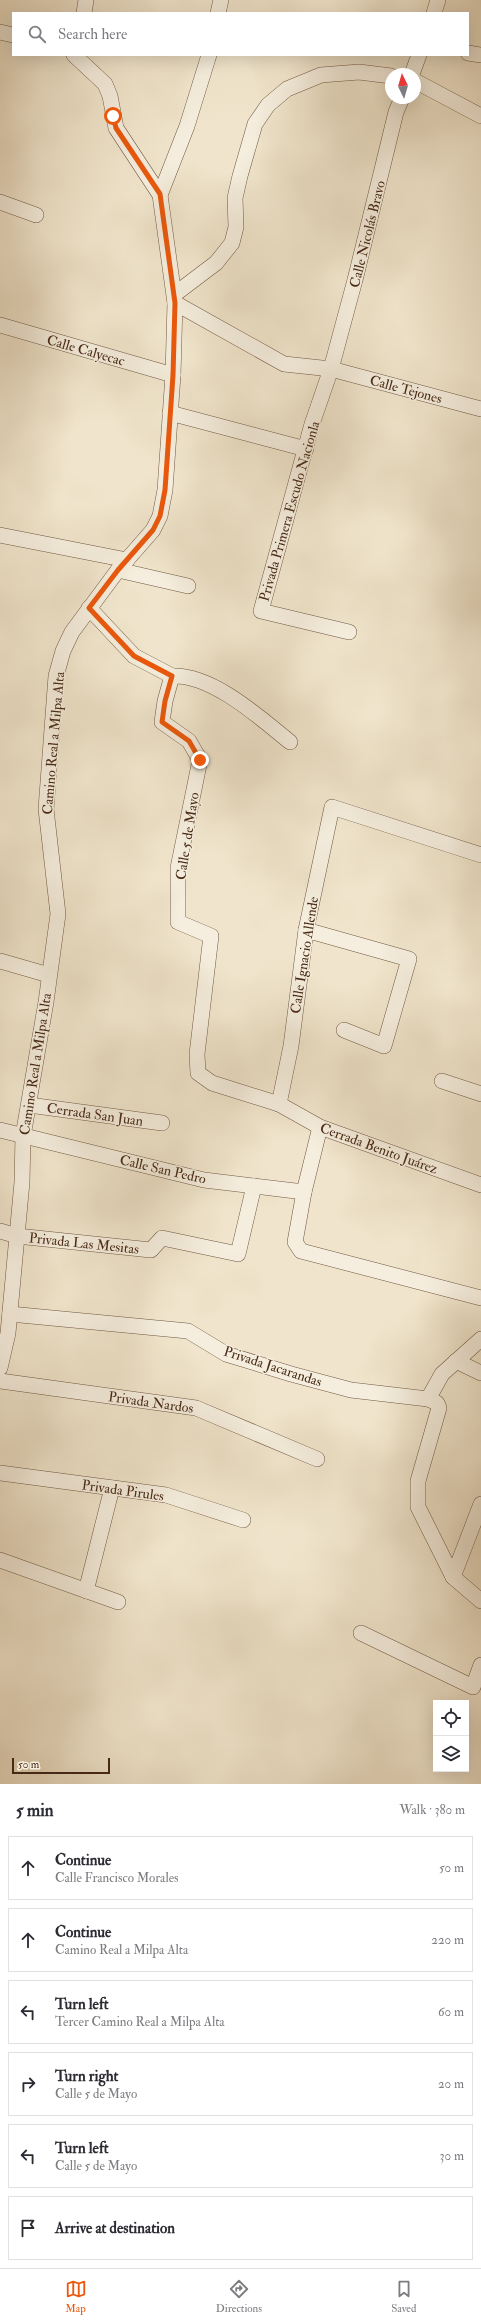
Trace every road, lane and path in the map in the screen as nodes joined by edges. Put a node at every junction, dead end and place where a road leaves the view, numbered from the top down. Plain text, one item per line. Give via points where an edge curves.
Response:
1 (86, 0) edge
2 (221, 0) edge
3 (438, 0) edge
4 (84, 12) edge
5 (218, 12) edge
6 (434, 12) edge
7 (0, 32) edge
8 (12, 35) edge
9 (469, 53) edge
10 (481, 55) edge
11 (77, 56) edge
12 (209, 56) edge
13 (420, 56) edge
14 (415, 68) edge
15 (385, 75) edge
16 (421, 84) edge
17 (399, 104) edge
18 (481, 116) edge
19 (160, 194) junction
20 (0, 202) edge
21 (36, 215) dead end
22 (175, 298) junction
23 (0, 324) edge
24 (331, 369) junction
25 (173, 375) junction
26 (481, 409) edge
27 (170, 413) junction
28 (306, 449) junction
29 (0, 535) edge
30 (122, 565) junction
31 (188, 586) dead end
32 (89, 608) junction
33 (349, 632) dead end
34 (172, 676) junction
35 (290, 742) dead end
36 (481, 855) edge
37 (306, 930) junction
38 (0, 961) edge
39 (49, 975) junction
40 (344, 1030) dead end
41 (442, 1081) dead end
42 (481, 1094) edge
43 (280, 1104) junction
44 (29, 1105) junction
45 (162, 1123) dead end
46 (320, 1127) junction
47 (0, 1130) edge
48 (23, 1136) junction
49 (481, 1184) edge
50 (254, 1186) junction
51 (304, 1192) junction
52 (0, 1231) edge
53 (16, 1236) junction
54 (481, 1298) edge
55 (10, 1314) junction
56 (481, 1339) edge
57 (456, 1362) junction
58 (0, 1368) edge
59 (481, 1373) edge
60 (0, 1381) edge
61 (433, 1404) junction
62 (317, 1459) dead end
63 (0, 1473) edge
64 (112, 1488) junction
65 (481, 1504) edge
66 (243, 1520) dead end
67 (0, 1560) edge
68 (453, 1577) junction
69 (86, 1591) junction
70 (481, 1601) edge
71 (118, 1602) dead end
72 (361, 1633) dead end
73 (481, 1665) edge

1 - 4 street
2 - 5 street
3 - 6 street
7 - 8 street
9 - 10 street
11 - 19 street via 105,84 116,128
12 - 19 street via 187,126
13 - 14 street
15 - 22 street via 359,72 321,75 287,89 268,105 255,124 240,176 235,198 236,226 232,243 216,263
16 - 18 street
17 - 24 street, Calle Nicolás Bravo
19 - 22 street, Camino Real a Milpa Alta
20 - 21 street
22 - 24 street, Calle Tejones via 284,364
22 - 25 street, Camino Real a Milpa Alta
23 - 25 street, Calle Calyecac
24 - 26 street, Calle Tejones
24 - 28 street, Privada Primera Escudo Nacionla
25 - 27 street, Camino Real a Milpa Alta
27 - 28 street
27 - 30 street, Camino Real a Milpa Alta via 165,490 160,516 153,530
28 - 33 street, Privada Primera Escudo Nacionla via 261,611
29 - 30 street
30 - 31 street
30 - 32 street, Camino Real a Milpa Alta
32 - 34 street via 134,656
32 - 39 street, Camino Real a Milpa Alta via 72,632 56,676 46,809 58,914
34 - 35 street via 186,675 238,700
34 - 43 street, Calle 5 de Mayo via 162,722 189,741 200,760 178,868 178,922 211,936 197,1054 198,1073 212,1083
36 - 37 street, Calle Ignacio Allende via 332,807
37 - 40 street via 409,959 384,1046
37 - 43 street, Calle Ignacio Allende via 291,1046
38 - 39 street
39 - 44 street, Camino Real a Milpa Alta
41 - 42 street
43 - 46 street, Cerrada Benito Juárez
44 - 45 street, Cerrada San Juan
44 - 48 street, Camino Real a Milpa Alta
46 - 49 street, Cerrada Benito Juárez
46 - 51 street
47 - 48 street, Calle San Pedro
48 - 50 street, Calle San Pedro via 204,1180
48 - 53 street, Camino Real a Milpa Alta
50 - 51 street, Calle San Pedro
50 - 53 street, Privada Las Mesitas via 238,1254 162,1238 151,1250
51 - 54 street via 295,1242 301,1251
52 - 53 street, Privada Las Mesitas
53 - 55 street, Camino Real a Milpa Alta
55 - 58 street, Camino Real a Milpa Alta
55 - 61 street, Privada Jacarandas via 188,1331 226,1354 291,1374 351,1390
56 - 57 street
57 - 59 street
57 - 61 street via 442,1374
60 - 62 street, Privada Nardos via 196,1408
61 - 68 street via 418,1481 418,1506
63 - 64 street, Privada Pirules
64 - 66 street, Privada Pirules via 166,1495
64 - 69 street
65 - 68 street
67 - 69 street
68 - 70 street
69 - 71 street
72 - 73 street via 473,1687

